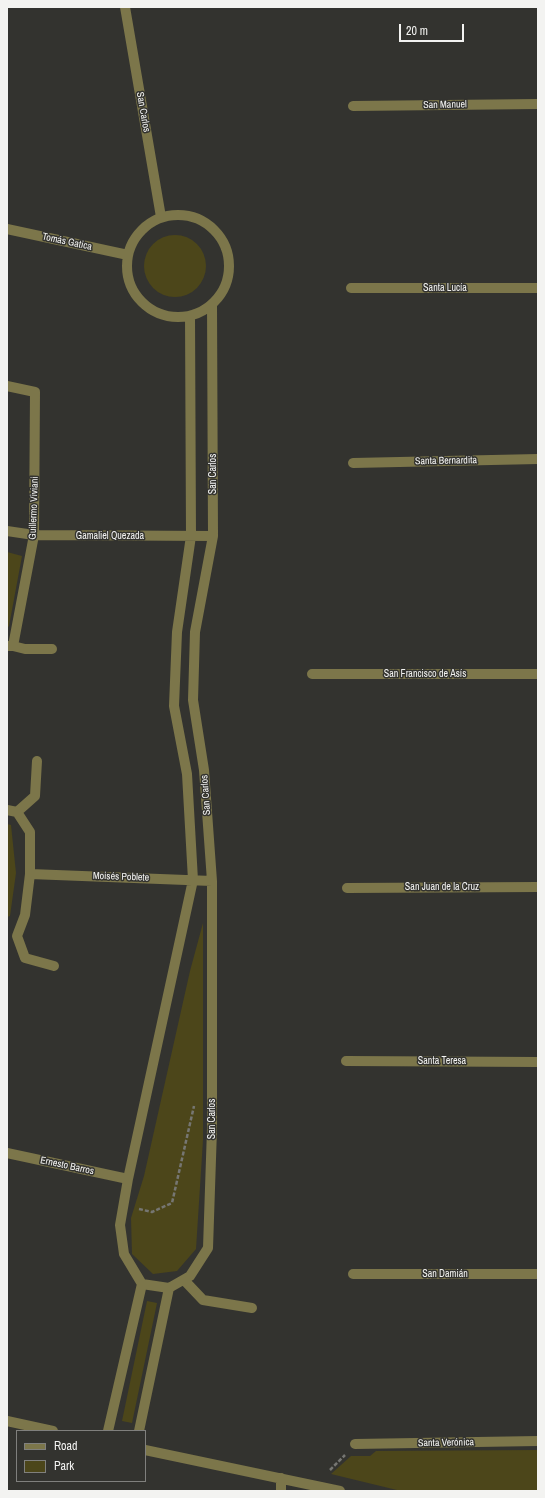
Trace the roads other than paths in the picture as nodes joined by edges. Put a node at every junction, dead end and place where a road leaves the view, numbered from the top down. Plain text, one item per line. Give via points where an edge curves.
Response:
1 (125, 7) edge
2 (538, 104) edge
3 (353, 106) dead end
4 (162, 217) junction
5 (7, 229) edge
6 (128, 255) junction
7 (351, 288) dead end
8 (538, 288) edge
9 (212, 304) junction
10 (190, 316) junction
11 (7, 386) edge
12 (538, 459) edge
13 (354, 462) dead end
14 (7, 531) edge
15 (34, 535) junction
16 (191, 536) junction
17 (213, 536) junction
18 (10, 646) edge
19 (52, 649) dead end
20 (312, 674) dead end
21 (538, 674) edge
22 (37, 762) dead end
23 (12, 811) edge
24 (30, 874) junction
25 (193, 880) junction
26 (212, 881) junction
27 (538, 887) edge
28 (346, 888) dead end
29 (12, 936) edge
30 (54, 966) dead end
31 (346, 1061) dead end
32 (538, 1062) edge
33 (7, 1152) edge
34 (128, 1179) junction
35 (353, 1274) dead end
36 (538, 1274) edge
37 (184, 1280) junction
38 (142, 1284) junction
39 (169, 1288) junction
40 (252, 1308) dead end
41 (7, 1422) edge
42 (48, 1430) edge
43 (108, 1430) edge
44 (139, 1430) edge
45 (538, 1441) edge
46 (355, 1444) road end
47 (146, 1450) edge
48 (282, 1478) junction
49 (282, 1491) edge
50 (340, 1491) edge

1 - 4 street, San Carlos
2 - 3 street, San Manuel
4 - 6 street via 143,228 134,240
4 - 9 street via 192,217 218,234 229,262 228,278 222,292
5 - 6 street, Tomás Gatica
6 - 10 street via 128,278 132,289 142,302 156,312 173,317
7 - 8 street, Santa Lucía
9 - 10 street
9 - 17 street, San Carlos
10 - 16 street, San Carlos
11 - 15 street, Guillermo Viviani via 35,392
12 - 13 street, Santa Bernardita
14 - 15 street, Gamaliel Quezada
15 - 16 street, Gamaliel Quezada
15 - 18 street, Guillermo Viviani
16 - 17 street, Gamaliel Quezada
16 - 25 street, San Carlos via 177,632 174,706 187,774
17 - 26 street, San Carlos via 195,632 193,700 204,770
18 - 19 street
20 - 21 street, San Francisco de Asís
22 - 23 street via 35,796
23 - 24 street via 30,832
24 - 25 street, Moisés Poblete
24 - 29 street via 25,915
25 - 26 street, Moisés Poblete
25 - 34 street, San Carlos
26 - 37 street, San Carlos via 212,1129 208,1248 190,1276
27 - 28 street, San Juan de la Cruz
29 - 30 street via 25,958
31 - 32 street, Santa Teresa
33 - 34 street, Ernesto Barros
34 - 38 street, San Carlos via 120,1225 124,1254
35 - 36 street, San Damián
37 - 39 street, San Carlos
37 - 40 street via 203,1300
38 - 39 street
38 - 43 street
39 - 44 street
41 - 42 street
45 - 46 street, Santa Verónica
47 - 48 street
48 - 49 street
48 - 50 street

